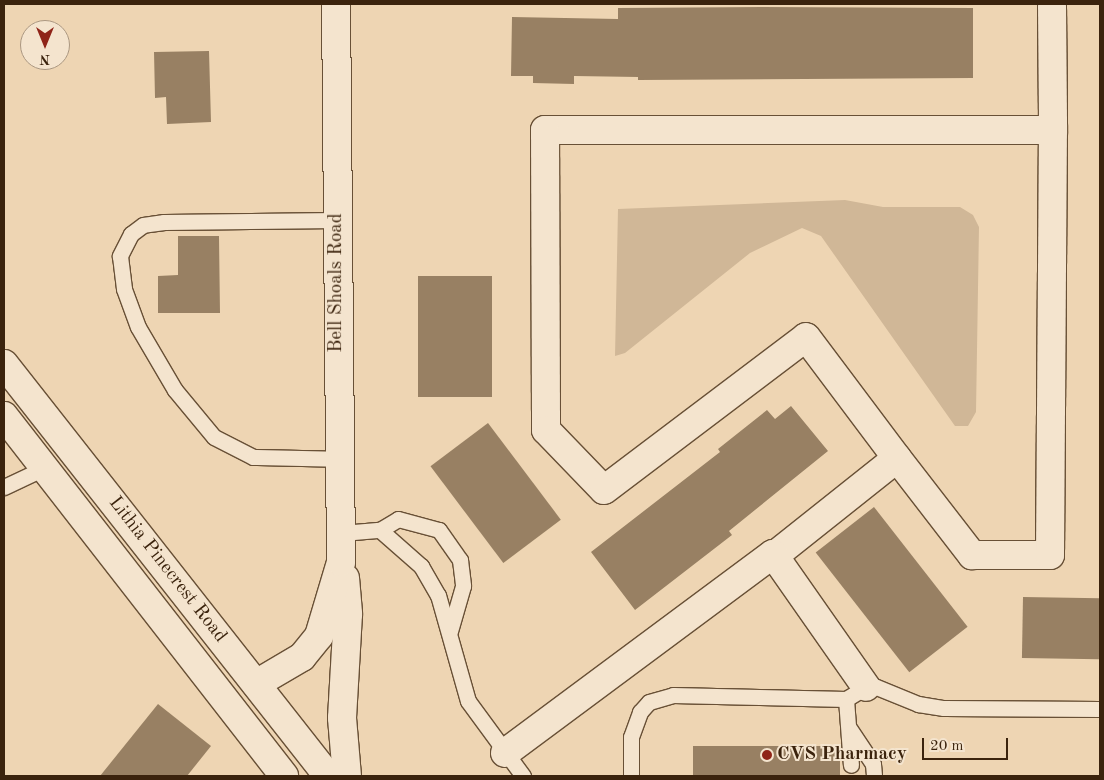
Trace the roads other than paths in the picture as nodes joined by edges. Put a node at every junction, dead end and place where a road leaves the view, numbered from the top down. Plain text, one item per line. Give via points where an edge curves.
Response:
1 (336, 4) edge
2 (1052, 6) dead end
3 (1053, 130) junction
4 (337, 220) junction
5 (4, 364) edge
6 (4, 416) edge
7 (897, 458) junction
8 (339, 459) junction
9 (44, 468) junction
10 (4, 488) edge
11 (380, 530) junction
12 (342, 533) junction
13 (774, 556) junction
14 (341, 562) junction
15 (450, 631) junction
16 (256, 684) junction
17 (856, 693) junction
18 (1100, 709) edge
19 (848, 728) junction
20 (505, 753) junction
21 (851, 765) dead end
22 (284, 776) edge
23 (328, 776) edge
24 (348, 776) edge
25 (523, 776) edge
26 (631, 776) edge
27 (874, 776) edge

1 - 4 street, Bell Shoals Road
2 - 3 street
3 - 7 street via 1050,555 972,555
3 - 7 street via 544,130 546,430 604,490 806,337
4 - 8 street, Bell Shoals Road
4 - 8 lane via 143,225 131,234 120,256 124,289 138,327 175,390 214,437 253,457
5 - 16 street, Lithia Pinecrest Road
6 - 9 street, Lithia Pinecrest Road
7 - 13 street
8 - 12 street, Bell Shoals Road
9 - 10 lane
9 - 22 street, Lithia Pinecrest Road
11 - 12 lane
11 - 15 lane via 421,566 438,595
11 - 15 lane via 398,518 439,530 460,560 462,586
12 - 14 street, Bell Shoals Road
13 - 17 street
13 - 20 street
14 - 16 street via 319,636 302,657
14 - 24 street via 347,587 342,718
15 - 20 lane via 468,701
16 - 23 street, Lithia Pinecrest Road
17 - 18 lane via 886,688 918,704 937,708
17 - 19 lane
17 - 26 lane via 661,697 649,702 634,724
19 - 21 lane
19 - 27 lane via 873,764
20 - 25 lane

